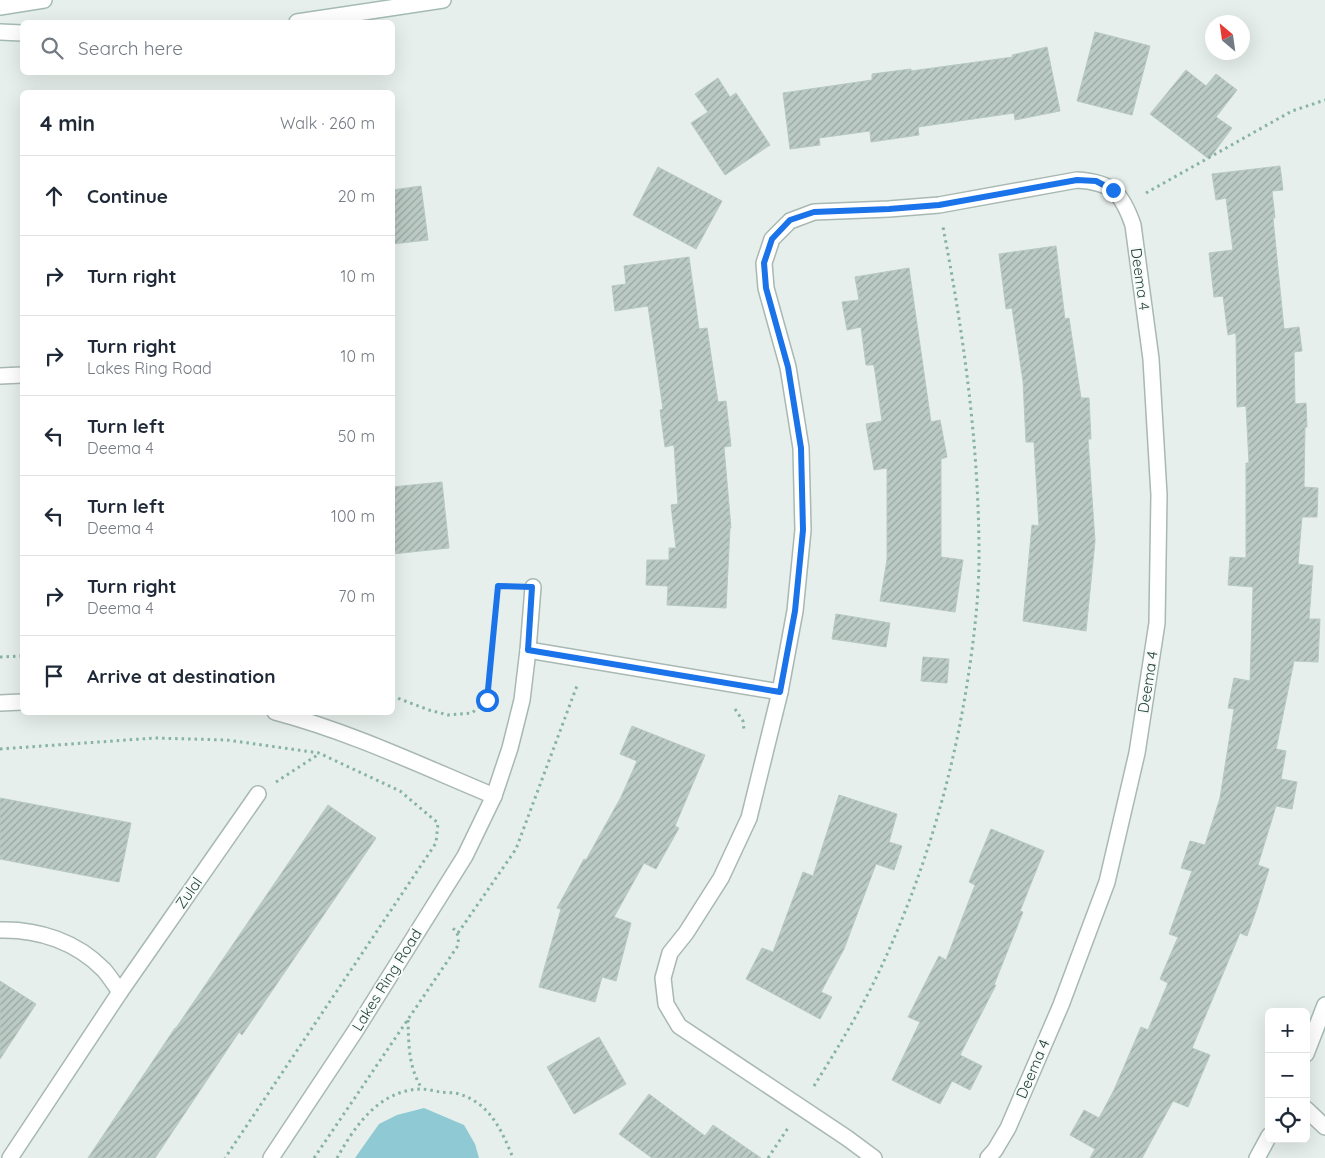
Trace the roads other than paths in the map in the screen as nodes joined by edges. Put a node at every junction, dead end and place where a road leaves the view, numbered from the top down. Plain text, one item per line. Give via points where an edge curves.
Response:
1 (44, 0) edge
2 (443, 0) edge
3 (0, 7) edge
4 (310, 20) edge
5 (0, 32) edge
6 (20, 33) edge
7 (20, 375) edge
8 (0, 376) edge
9 (532, 587) road end
10 (528, 650) junction
11 (780, 692) junction
12 (20, 702) edge
13 (0, 703) edge
14 (286, 715) edge
15 (258, 794) road end
16 (494, 796) junction
17 (0, 930) edge
18 (120, 992) junction
19 (1325, 1005) edge
20 (1306, 1053) edge
21 (1310, 1113) edge
22 (1325, 1127) edge
23 (1265, 1143) edge
24 (10, 1158) edge
25 (271, 1158) edge
26 (874, 1158) edge
27 (988, 1158) edge
28 (1257, 1158) edge

1 - 3 street
2 - 4 street
5 - 6 street
7 - 8 street
9 - 10 street, Lakes Ring Road
10 - 11 street
10 - 16 street, Lakes Ring Road via 522,700
11 - 26 street via 749,818 721,878 670,953 663,978 666,1004 679,1026
11 - 27 street, Deema 4 via 795,611 803,530 801,448 788,367 766,288 764,263 772,239 790,220 814,212 939,205 1077,180 1096,181 1113,190 1126,204 1133,225 1151,359 1159,495 1157,623 1137,753 1107,882 1057,1014 1008,1128
12 - 13 street
14 - 16 street via 333,730
15 - 18 street, Zulal
16 - 25 street, Lakes Ring Road via 465,856
17 - 18 street via 35,932 61,940 84,953
18 - 24 street, Zulal
19 - 20 street
21 - 22 street
23 - 28 street

